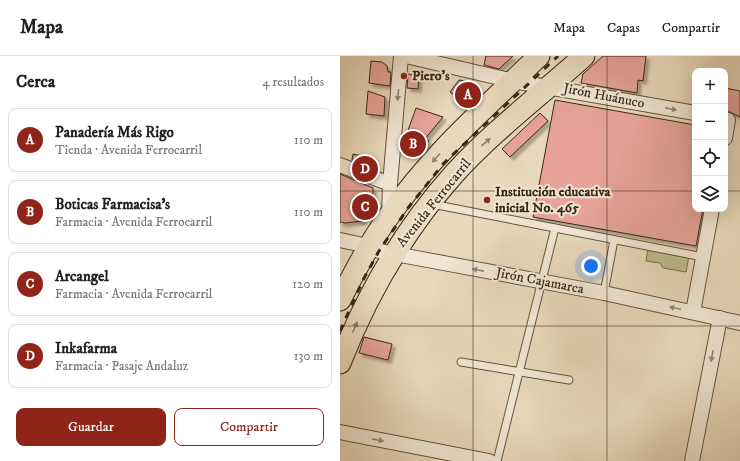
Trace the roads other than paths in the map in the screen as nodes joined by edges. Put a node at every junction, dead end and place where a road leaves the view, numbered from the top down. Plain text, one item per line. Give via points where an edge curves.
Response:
1 (401, 56) edge
2 (406, 56) edge
3 (539, 56) edge
4 (584, 56) edge
5 (513, 81) junction
6 (550, 86) junction
7 (692, 112) edge
8 (340, 165) edge
9 (390, 184) junction
10 (430, 204) junction
11 (711, 212) edge
12 (389, 215) junction
13 (555, 228) junction
14 (340, 240) edge
15 (614, 240) junction
16 (368, 246) junction
17 (394, 254) junction
18 (703, 257) junction
19 (541, 282) junction
20 (604, 293) junction
21 (340, 300) edge
22 (693, 312) junction
23 (720, 318) junction
24 (740, 323) edge
25 (462, 362) dead end
26 (340, 363) edge
27 (519, 372) junction
28 (569, 380) dead end
29 (340, 432) edge
30 (489, 461) edge
31 (497, 461) edge
32 (692, 461) edge

1 -> 9 street
2 - 5 street, Jirón Huánuco
3 - 5 main road, Avenida Ferrocarril
4 - 6 main road, Avenida Ferrocarril
5 - 6 street, Jirón Huánuco
5 -> 12 main road, Avenida Ferrocarril via 456,135
6 -> 7 street, Jirón Huánuco
10 -> 6 main road, Avenida Ferrocarril via 481,147
8 - 9 street
9 - 12 street
10 - 13 lane
10 - 17 main road, Avenida Ferrocarril
11 - 18 street
12 - 16 main road, Avenida Ferrocarril
13 - 15 lane
13 - 19 lane
14 - 16 street, Jirón Cajamarca
15 - 18 lane
15 - 20 lane
16 - 17 street, Jirón Cajamarca
16 - 21 main road, Avenida Ferrocarril
19 -> 17 street, Jirón Cajamarca
26 -> 17 main road, Avenida Ferrocarril via 358,319
18 - 22 street
19 - 20 street, Jirón Cajamarca
19 - 27 lane
22 -> 20 street, Jirón Cajamarca
22 - 23 street, Jirón Cajamarca
23 - 24 street, Jirón Cajamarca
23 -> 32 street
25 - 27 lane
27 - 28 lane
27 - 31 lane
29 -> 30 street

